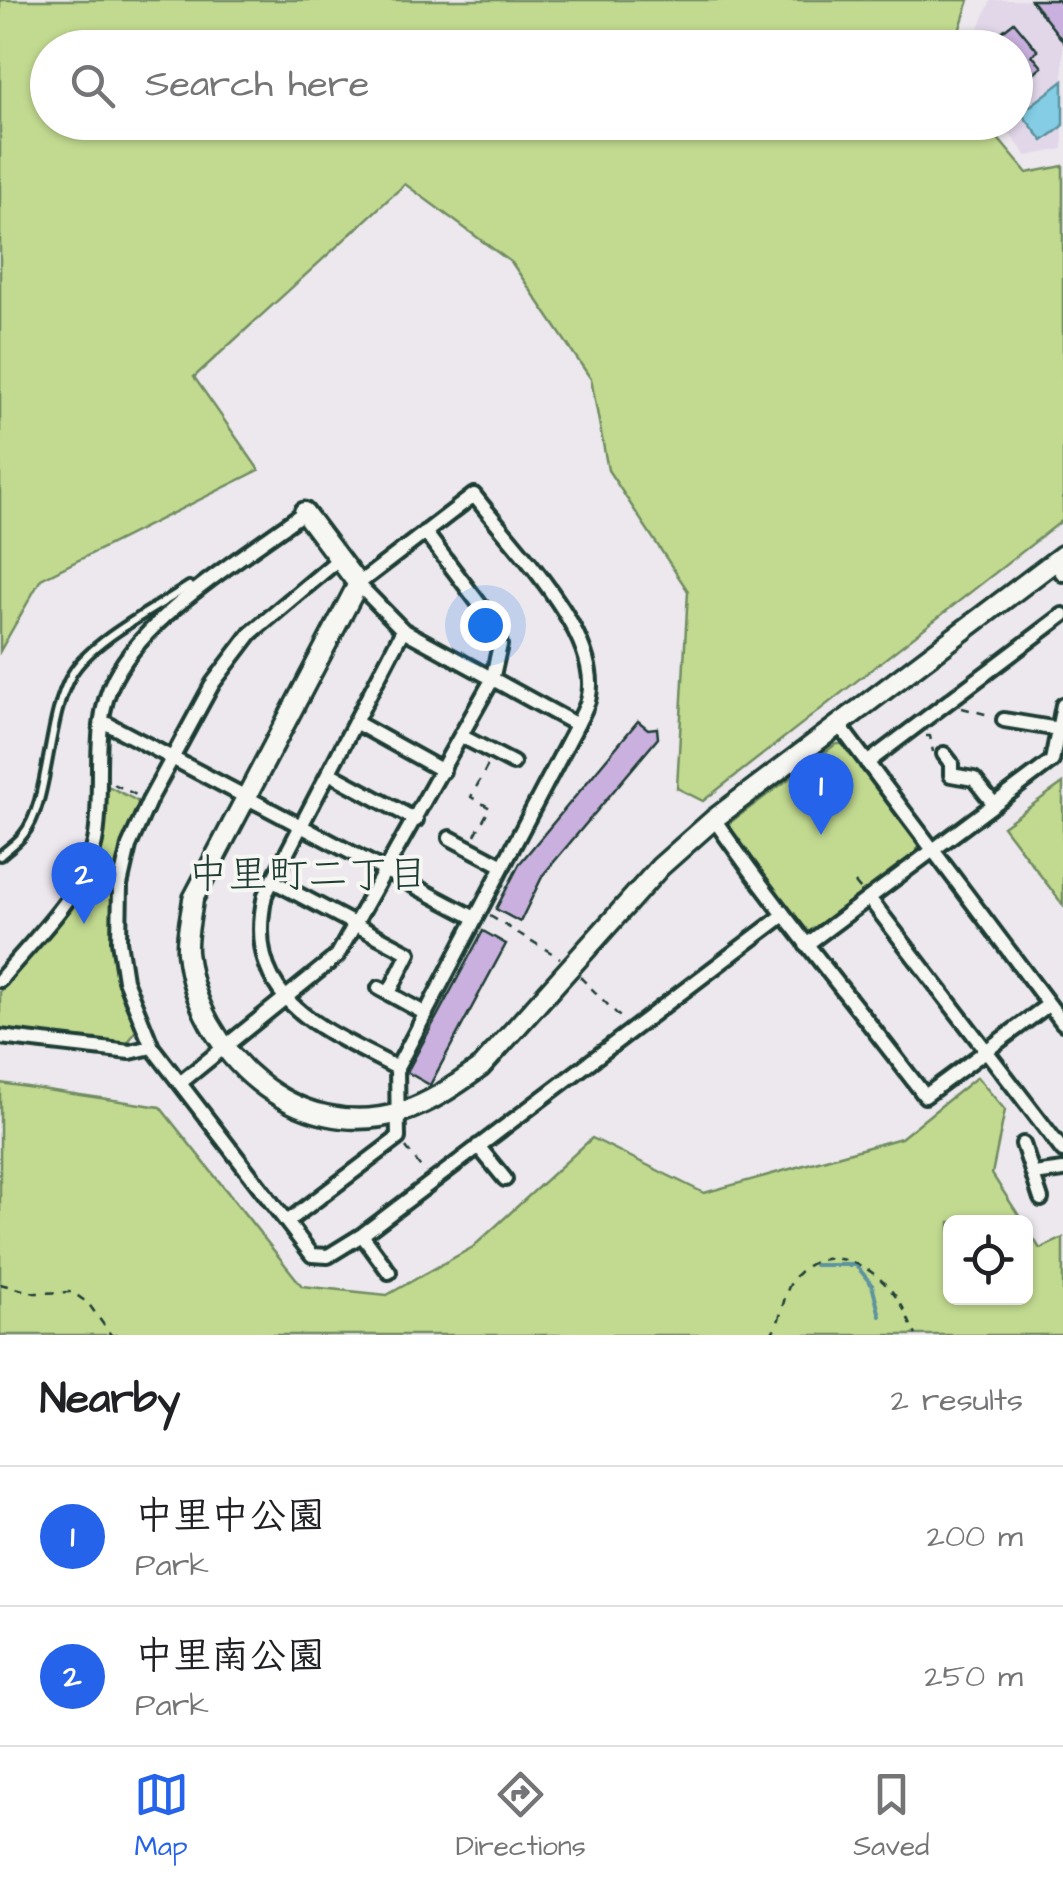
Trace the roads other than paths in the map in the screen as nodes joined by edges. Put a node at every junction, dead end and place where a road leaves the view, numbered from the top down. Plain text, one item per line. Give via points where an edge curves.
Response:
1 (304, 512) joint
2 (425, 532) junction
3 (339, 558) junction
4 (1060, 563) edge
5 (358, 584) junction
6 (195, 594) junction
7 (1063, 615) edge
8 (403, 630) junction
9 (492, 680) junction
10 (1063, 706) edge
11 (1004, 720) road end
12 (102, 721) junction
13 (355, 722) junction
14 (576, 725) junction
15 (838, 725) junction
16 (1058, 730) junction
17 (462, 736) junction
18 (944, 754) road end
19 (172, 758) junction
20 (866, 762) junction
21 (513, 763) dead end
22 (443, 771) junction
23 (329, 773) junction
24 (245, 798) junction
25 (994, 804) junction
26 (714, 819) junction
27 (416, 820) junction
28 (300, 828) junction
29 (450, 838) dead end
30 (932, 850) junction
31 (0, 856) edge
32 (503, 866) junction
33 (387, 873) junction
34 (272, 881) junction
35 (868, 898) junction
36 (781, 917) junction
37 (476, 918) junction
38 (358, 926) junction
39 (806, 945) junction
40 (0, 980) edge
41 (284, 1000) junction
42 (1048, 1005) junction
43 (426, 1014) junction
44 (1063, 1023) edge
45 (0, 1037) edge
46 (152, 1047) junction
47 (224, 1049) junction
48 (986, 1051) junction
49 (397, 1068) junction
50 (180, 1083) junction
51 (400, 1113) junction
52 (1022, 1144) dead end
53 (478, 1146) junction
54 (1063, 1151) edge
55 (1063, 1170) edge
56 (1034, 1174) junction
57 (505, 1179) dead end
58 (1041, 1200) dead end
59 (287, 1222) junction
60 (362, 1235) junction
61 (389, 1272) dead end

1 - 3 street
1 - 6 street
2 - 5 street
2 - 9 street via 496,626 500,645
2 - 14 street via 474,495 578,631 589,697
3 - 5 street
3 - 19 street via 252,633 213,683
4 - 15 street
5 - 8 street
5 - 24 street
6 - 12 street via 145,638 115,678
6 - 31 lane via 188,586 73,670 56,708 34,814 25,834
7 - 20 street
8 - 9 street
8 - 13 street
9 - 14 street
9 - 17 street
10 - 16 street
11 - 16 street
12 - 19 street
12 - 40 street via 96,836 87,869
13 - 22 street
13 - 23 street
14 - 32 street
15 - 20 street
15 - 26 street
16 - 25 street via 1052,761
17 - 21 street
17 - 22 street
18 - 25 street via 951,775 974,779
19 - 24 street
19 - 46 street via 130,846 120,886 125,980
20 - 30 street
22 - 27 street
23 - 27 street
23 - 28 street
24 - 28 street
24 - 47 street via 194,899 187,949 196,998
25 - 30 street
26 - 36 street
26 - 51 street via 660,867 481,1066 446,1093
27 - 33 street
28 - 33 street
28 - 34 street
29 - 32 street
30 - 35 street
30 - 42 street
32 - 37 street
33 - 37 street
33 - 38 street
34 - 38 street
34 - 41 street via 260,940
35 - 39 street
35 - 48 street
36 - 39 street
36 - 53 street
37 - 43 street
38 - 41 street via 338,956
38 - 43 street via 410,953 384,991
39 - 48 street via 924,1096
41 - 47 street
41 - 49 street
42 - 44 street
42 - 48 street
43 - 49 street
45 - 46 street via 130,1052
46 - 50 street
47 - 50 street
47 - 51 street via 257,1084 300,1108 354,1119
48 - 54 street
49 - 51 street
50 - 59 street
51 - 59 street via 398,1138
52 - 56 street
53 - 57 street
53 - 60 street
55 - 56 street
56 - 58 street
59 - 60 street via 312,1255 328,1256
60 - 61 street

